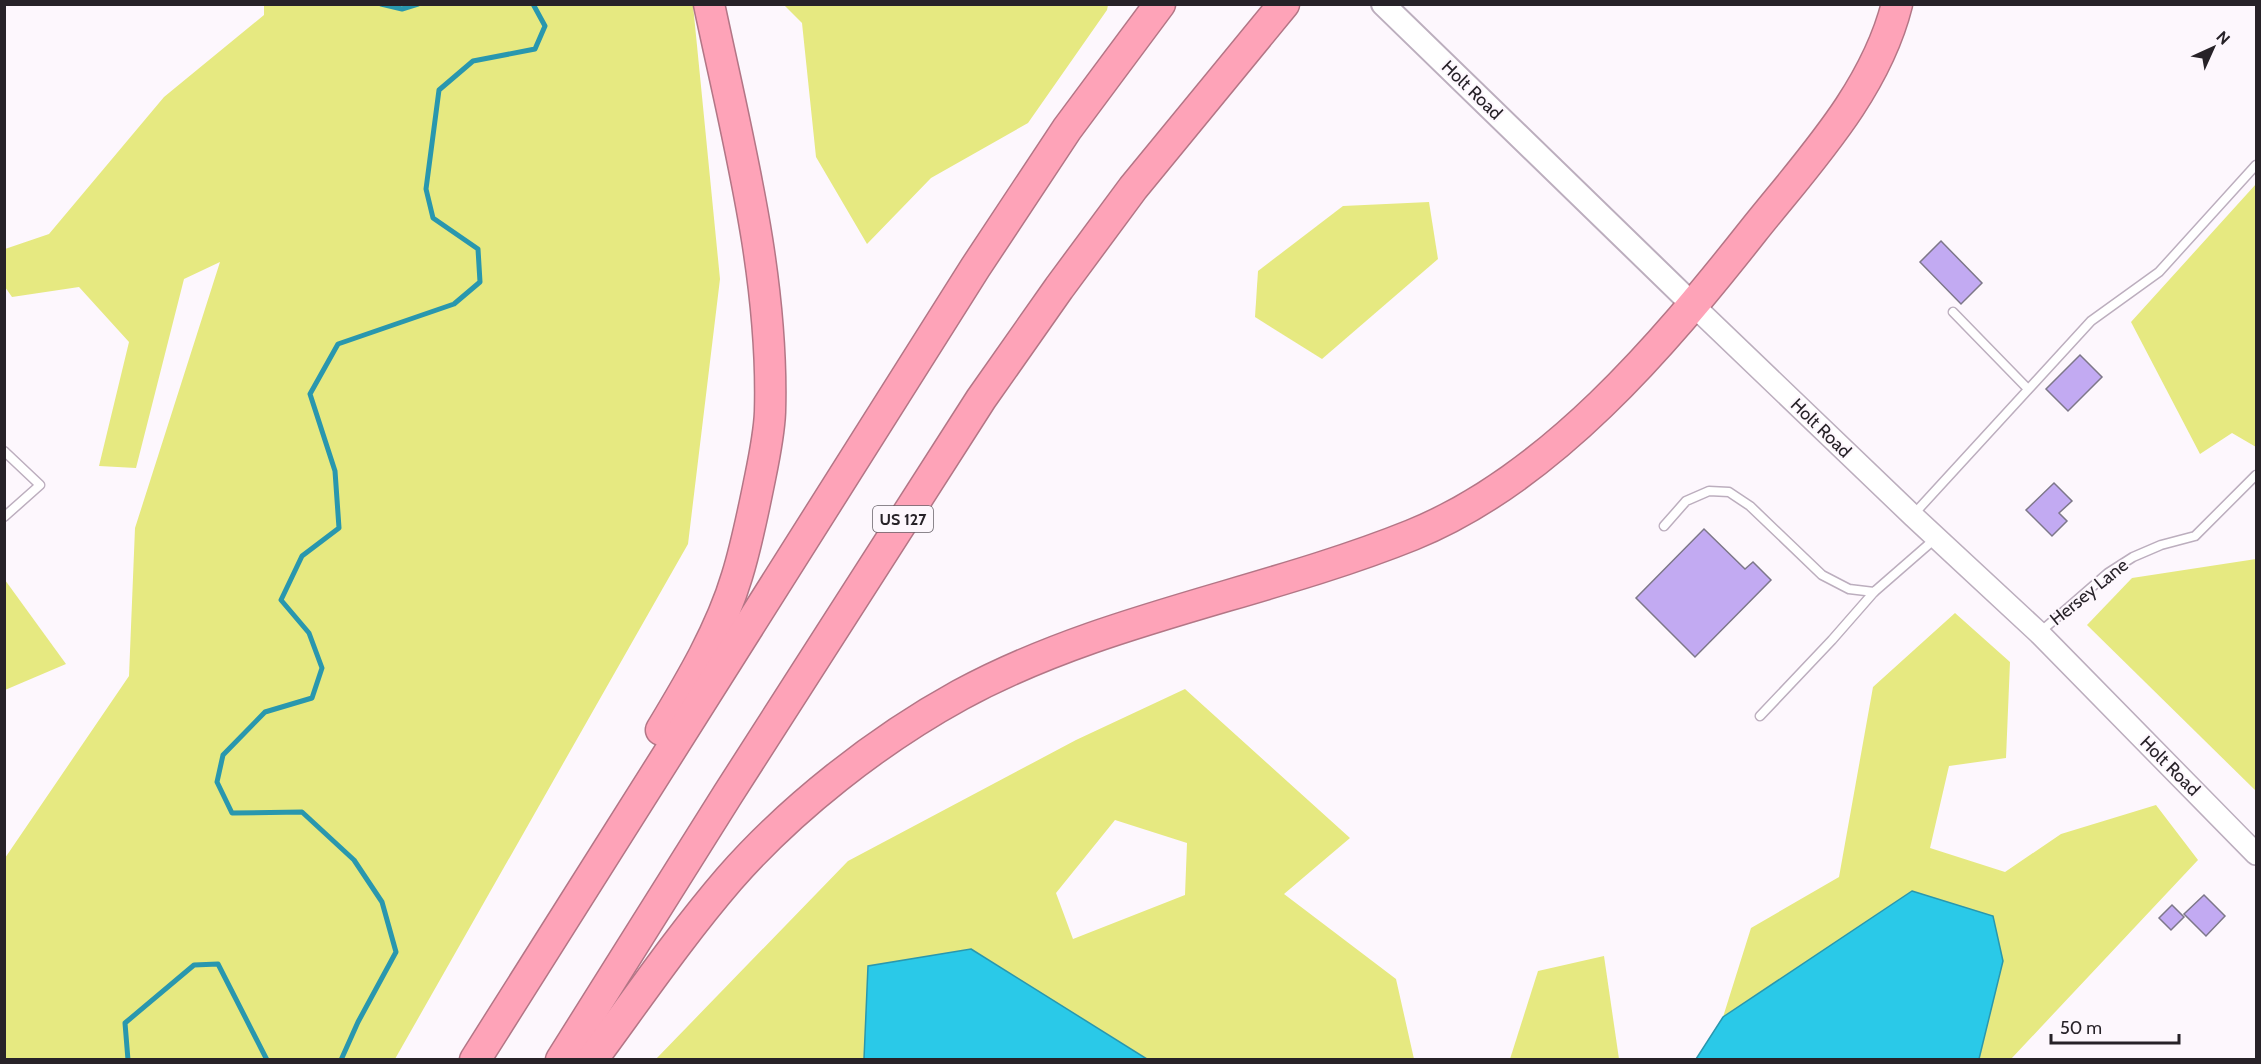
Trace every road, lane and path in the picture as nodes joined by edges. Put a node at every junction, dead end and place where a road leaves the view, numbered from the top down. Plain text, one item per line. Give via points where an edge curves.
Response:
1 (709, 4) edge
2 (1160, 4) edge
3 (1284, 4) edge
4 (1383, 4) edge
5 (1897, 4) edge
6 (2256, 165) edge
7 (1694, 306) junction
8 (1953, 312) dead end
9 (2028, 389) junction
10 (4, 451) edge
11 (2256, 475) edge
12 (1913, 516) junction
13 (4, 518) edge
14 (1664, 526) dead end
15 (1937, 538) junction
16 (1874, 592) junction
17 (2039, 633) junction
18 (1760, 716) dead end
19 (2256, 854) edge
20 (540, 956) junction
21 (475, 1059) edge
22 (561, 1059) edge
23 (592, 1059) edge

1 - 20 highway via 765,294 770,414 762,467 737,578 712,638 672,712 575,871
2 - 20 highway via 1067,129 975,268
3 - 22 highway, US 127 via 1133,188 981,399
4 - 7 main road, Holt Road
5 - 7 highway via 1892,25 1871,70 1840,121
6 - 9 lane via 2159,273 2091,321
7 - 12 street, Holt Road
7 - 23 highway via 1632,374 1559,441 1469,506 1415,534 1333,563 1076,644 959,696 902,732 787,820 729,879
8 - 9 lane
9 - 12 lane
10 - 13 lane via 40,485
11 - 17 lane, Hersey Lane via 2195,536 2133,557 2108,573
12 - 15 street, Holt Road
14 - 16 lane via 1686,501 1709,491 1729,492 1750,506 1822,575 1849,589
15 - 16 lane
15 - 17 street, Holt Road
16 - 18 lane
17 - 19 street, Holt Road
20 - 21 highway

